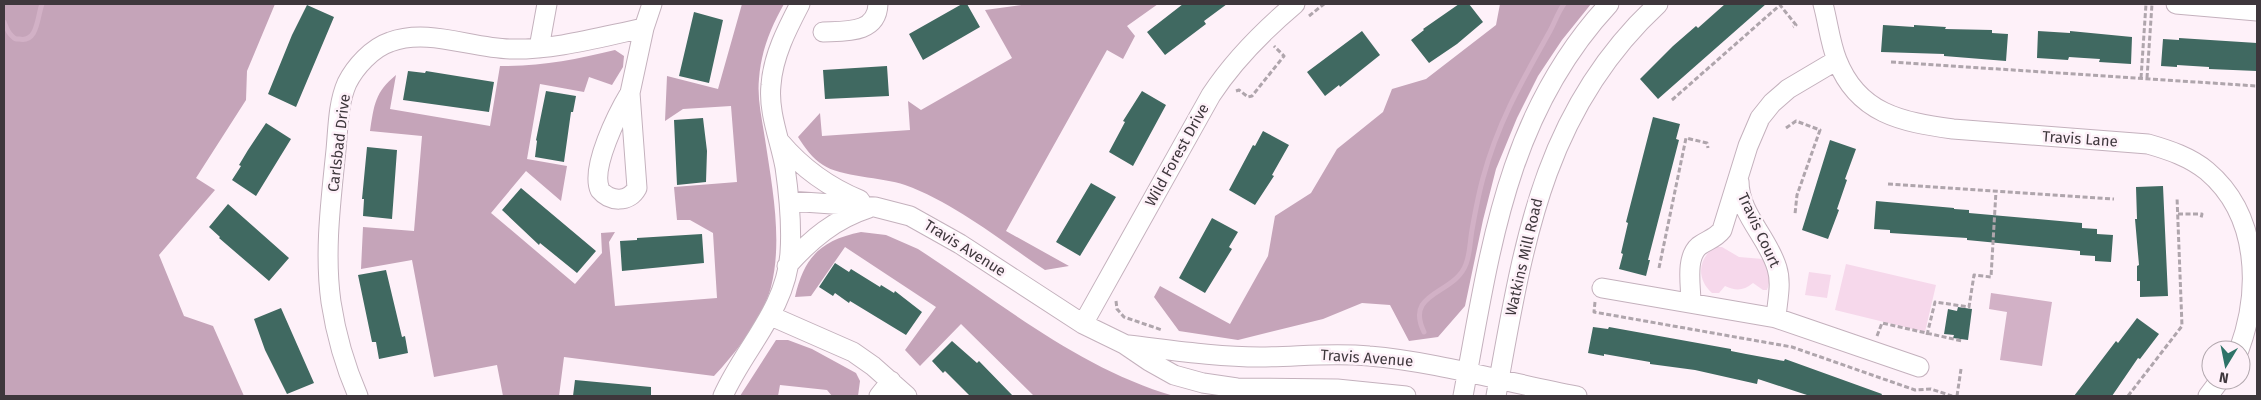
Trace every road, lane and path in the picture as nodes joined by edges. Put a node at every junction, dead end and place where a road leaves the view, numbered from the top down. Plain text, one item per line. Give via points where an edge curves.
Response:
1 (547, 4) edge
2 (652, 4) edge
3 (800, 4) edge
4 (878, 4) edge
5 (1324, 4) edge
6 (1609, 4) edge
7 (1658, 4) edge
8 (1823, 4) edge
9 (2146, 4) edge
10 (2152, 4) edge
11 (2176, 4) edge
12 (1301, 10) edge
13 (2257, 11) edge
14 (1793, 27) dead end
15 (644, 28) junction
16 (823, 32) dead end
17 (1276, 43) dead end
18 (539, 48) junction
19 (1837, 60) junction
20 (1890, 62) dead end
21 (2141, 78) junction
22 (2147, 78) junction
23 (2257, 86) edge
24 (630, 93) junction
25 (1234, 93) dead end
26 (1672, 100) dead end
27 (1786, 128) dead end
28 (779, 140) junction
29 (1708, 148) dead end
30 (1740, 173) junction
31 (1888, 184) dead end
32 (1996, 191) junction
33 (2177, 197) dead end
34 (2114, 199) dead end
35 (789, 202) junction
36 (875, 207) junction
37 (1795, 214) dead end
38 (2178, 214) junction
39 (2202, 218) dead end
40 (787, 266) junction
41 (1659, 268) dead end
42 (1602, 288) joint
43 (1119, 295) dead end
44 (1691, 303) junction
45 (771, 316) junction
46 (1776, 318) junction
47 (1083, 324) junction
48 (1167, 331) dead end
49 (1927, 335) junction
50 (2244, 340) edge
51 (1962, 341) dead end
52 (1124, 344) junction
53 (1872, 351) junction
54 (1919, 367) dead end
55 (1961, 369) dead end
56 (1468, 372) junction
57 (891, 381) junction
58 (1497, 388) edge
59 (358, 396) edge
60 (723, 396) edge
61 (879, 396) edge
62 (906, 396) edge
63 (1406, 396) edge
64 (1463, 396) edge
65 (1577, 396) edge
66 (1952, 396) edge
67 (1957, 396) edge
68 (2128, 396) edge

1 - 18 street
2 - 15 street
3 - 28 street via 776,58 770,86 772,114
4 - 16 street via 876,15 866,27
5 - 12 path
6 - 56 street via 1555,75 1522,145 1497,221
7 - 58 street, Watkins Mill Road via 1597,74 1552,156 1529,224
8 - 19 street, Travis Lane
9 - 21 path
10 - 22 path
11 - 13 street
12 - 47 street, Wild Forest Drive via 1265,30 1233,63 1211,95
14 - 26 path via 1796,25 1780,5
15 - 18 street, Carlsbad Drive
15 - 24 street
17 - 25 path via 1275,48 1284,56 1252,96 1237,90
18 - 59 street, Carlsbad Drive via 503,49 407,37 388,42 372,52 347,83 339,116 333,172 329,279 337,336
19 - 30 street, Travis Court via 1788,89 1772,103 1754,131
19 - 50 street, Travis Lane via 1847,82 1861,98 1898,119 1953,129 2148,144 2170,150 2206,170 2232,198 2248,227 2252,242 2256,292
20 - 21 path
21 - 22 path
22 - 23 path
24 - 24 street via 637,184 630,196 615,199 600,190 598,176 610,131
27 - 37 path via 1796,121 1820,130 1797,195
28 - 35 street
28 - 36 street via 797,162 824,182
29 - 41 path via 1707,143 1686,138
30 - 44 street, Travis Court via 1722,230 1694,252 1690,266
30 - 46 street, Travis Court via 1742,203 1778,269
31 - 32 path
32 - 34 path
32 - 49 path via 1991,277 1974,275 1969,308 1935,302
33 - 38 path
35 - 36 street, Travis Avenue
35 - 40 street via 790,254
36 - 40 street via 826,228
36 - 47 street, Travis Avenue via 891,209 929,225
38 - 39 path via 2202,214
38 - 68 path via 2182,326
40 - 45 street
42 - 44 street
42 - 66 path via 1598,287 1594,312 1792,347 1915,390 1931,389
43 - 48 path via 1116,304 1124,317
44 - 46 street
45 - 57 street via 853,352
45 - 60 street
46 - 53 street
47 - 52 street, Travis Avenue
49 - 51 path
49 - 53 path via 1882,323
52 - 56 street, Travis Avenue via 1259,357 1335,353 1445,366
52 - 63 street, Travis Avenue via 1174,374 1204,383 1237,388 1337,388
53 - 54 street
55 - 67 path
56 - 58 street, Travis Avenue
56 - 64 street
57 - 61 street
57 - 62 street
58 - 65 street, Travis Avenue

